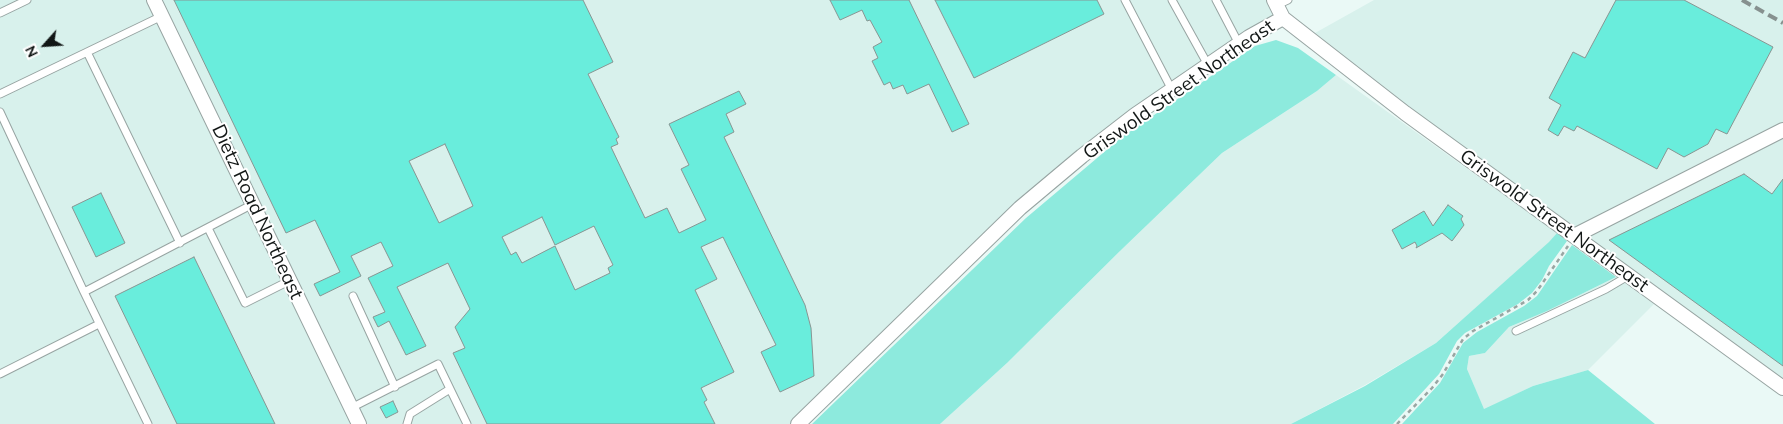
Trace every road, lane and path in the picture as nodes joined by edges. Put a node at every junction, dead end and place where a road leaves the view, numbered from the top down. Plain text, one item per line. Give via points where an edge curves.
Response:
1 (27, 0) edge
2 (154, 0) edge
3 (1125, 0) edge
4 (1172, 0) edge
5 (1216, 0) edge
6 (1281, 6) edge
7 (0, 13) edge
8 (162, 16) junction
9 (1239, 44) junction
10 (87, 52) junction
11 (1208, 65) junction
12 (1172, 90) junction
13 (0, 94) edge
14 (0, 112) edge
15 (1783, 130) edge
16 (253, 204) junction
17 (208, 228) junction
18 (1574, 236) junction
19 (180, 243) junction
20 (1629, 275) junction
21 (289, 280) junction
22 (84, 292) junction
23 (353, 296) dead end
24 (99, 324) junction
25 (1516, 332) dead end
26 (0, 374) edge
27 (395, 387) junction
28 (1783, 388) edge
29 (450, 390) junction
30 (351, 408) junction
31 (148, 424) edge
32 (359, 424) edge
33 (407, 424) edge
34 (467, 424) edge
35 (798, 424) edge
36 (1398, 424) edge

1 - 7 lane
2 - 8 street, Dietz Road Northeast
3 - 12 lane
4 - 11 lane
5 - 9 lane
6 - 9 street, Griswold Street Northeast
6 - 18 street, Griswold Street Northeast via 1405,113
8 - 10 lane
8 - 16 street, Dietz Road Northeast
9 - 11 street, Griswold Street Northeast
10 - 13 lane
10 - 19 lane
11 - 12 street, Griswold Street Northeast
12 - 35 street, Griswold Street Northeast via 1090,150 1020,208
14 - 22 lane
15 - 18 street
16 - 17 lane
16 - 21 street, Dietz Road Northeast
17 - 19 lane
17 - 21 lane via 245,304
18 - 20 street, Griswold Street Northeast
18 - 36 path via 1532,296 1463,339 1437,381
19 - 22 lane
20 - 25 lane
20 - 28 street, Griswold Street Northeast
21 - 30 street, Dietz Road Northeast
22 - 24 lane
23 - 27 lane
24 - 26 lane
24 - 31 lane
27 - 29 lane via 438,364
27 - 30 lane
29 - 33 lane via 410,414
29 - 34 lane
30 - 32 street, Dietz Road Northeast

